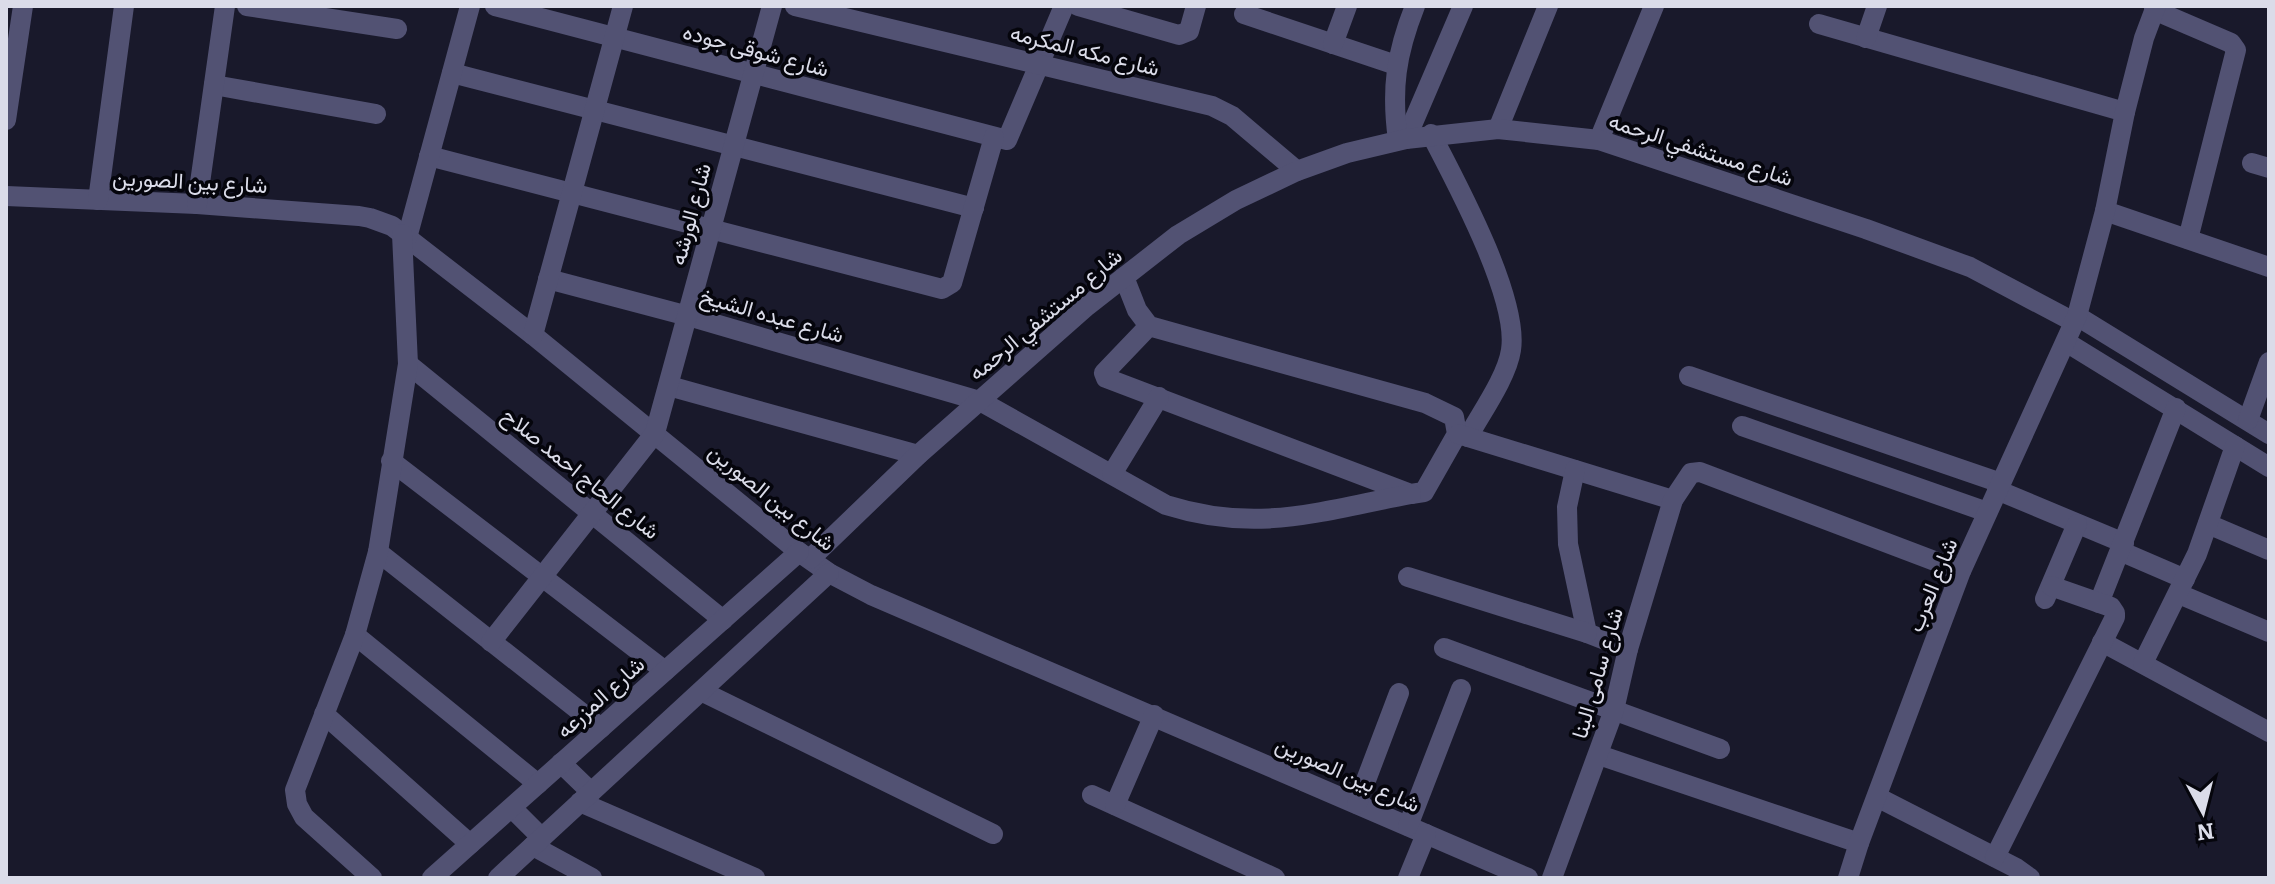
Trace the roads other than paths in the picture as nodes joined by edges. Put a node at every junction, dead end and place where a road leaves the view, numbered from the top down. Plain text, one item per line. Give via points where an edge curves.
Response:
1 (23, 6) edge
2 (124, 6) edge
3 (225, 6) edge
4 (247, 6) edge
5 (470, 6) edge
6 (495, 6) edge
7 (623, 6) edge
8 (772, 6) edge
9 (795, 6) edge
10 (1064, 6) edge
11 (1078, 6) edge
12 (1196, 6) edge
13 (1347, 6) edge
14 (1415, 6) edge
15 (1463, 6) edge
16 (1548, 6) edge
17 (1654, 6) edge
18 (1877, 6) edge
19 (2154, 7) edge
20 (1268, 13) edge
21 (1244, 14) dead end
22 (1819, 24) dead end
23 (397, 29) dead end
24 (614, 38) junction
25 (1866, 38) junction
26 (1333, 44) junction
27 (1040, 64) junction
28 (1396, 65) junction
29 (452, 73) junction
30 (752, 73) junction
31 (214, 85) junction
32 (595, 110) junction
33 (2125, 112) junction
34 (376, 114) dead end
35 (6, 120) edge
36 (1498, 129) junction
37 (1431, 134) junction
38 (999, 139) junction
39 (1402, 139) junction
40 (1599, 140) junction
41 (732, 146) junction
42 (429, 156) junction
43 (1297, 171) junction
44 (572, 193) junction
45 (6, 196) edge
46 (98, 200) junction
47 (197, 204) junction
48 (974, 208) junction
49 (2105, 211) junction
50 (711, 229) junction
51 (404, 236) junction
52 (2188, 239) junction
53 (2269, 267) edge
54 (1124, 277) junction
55 (548, 279) junction
56 (688, 316) junction
57 (2076, 319) junction
58 (1149, 326) junction
59 (533, 335) junction
60 (2066, 342) junction
61 (2269, 362) edge
62 (408, 364) junction
63 (1689, 376) dead end
64 (669, 386) junction
65 (1159, 397) junction
66 (980, 401) junction
67 (2176, 408) junction
68 (2248, 420) junction
69 (1742, 426) dead end
70 (655, 433) junction
71 (2269, 434) edge
72 (1462, 436) junction
73 (2235, 446) junction
74 (918, 455) junction
75 (391, 461) junction
76 (2269, 467) edge
77 (1575, 470) junction
78 (1112, 474) junction
79 (1999, 486) junction
80 (1411, 494) junction
81 (1673, 500) junction
82 (1987, 512) junction
83 (593, 513) junction
84 (2077, 524) junction
85 (2208, 524) junction
86 (2122, 547) junction
87 (2269, 550) edge
88 (378, 552) junction
89 (804, 556) junction
90 (1961, 571) junction
91 (829, 573) junction
92 (543, 576) junction
93 (1408, 577) dead end
94 (2182, 586) junction
95 (2099, 603) junction
96 (723, 620) junction
97 (2269, 632) edge
98 (1587, 633) junction
99 (355, 635) junction
100 (491, 642) junction
101 (2102, 642) junction
102 (1444, 648) dead end
103 (1628, 649) junction
104 (2143, 663) junction
105 (665, 671) junction
106 (1461, 689) dead end
107 (703, 692) junction
108 (1399, 693) dead end
109 (1614, 710) junction
110 (324, 714) junction
111 (1154, 715) junction
112 (601, 728) junction
113 (2269, 732) edge
114 (1720, 749) dead end
115 (1599, 755) junction
116 (561, 763) junction
117 (538, 784) junction
118 (1092, 795) dead end
119 (586, 797) junction
120 (1877, 797) junction
121 (1357, 804) junction
122 (1115, 805) junction
123 (512, 808) junction
124 (1417, 830) junction
125 (993, 834) dead end
126 (537, 842) junction
127 (1859, 843) junction
128 (470, 844) junction
129 (1995, 857) junction
130 (372, 878) edge
131 (432, 878) edge
132 (498, 878) edge
133 (592, 878) edge
134 (755, 878) edge
135 (1275, 878) edge
136 (1408, 878) edge
137 (1528, 878) edge
138 (1552, 878) edge
139 (1848, 878) edge
140 (2030, 878) edge

1 - 35 street
2 - 46 street
3 - 31 street
4 - 23 street
5 - 29 street
6 - 24 street, شارع شوقى جوده
7 - 24 street
8 - 30 street, شارع الورشه
9 - 27 street, شارع مكه المكرمه
10 - 27 street
11 - 12 street via 1179,35 1189,31
13 - 26 street
14 - 28 street
15 - 39 street
16 - 36 street
17 - 40 street
18 - 25 street
19 - 33 street, شارع العرب
19 - 52 street via 2236,50
20 - 21 street
20 - 26 street
22 - 25 street
24 - 30 street, شارع شوقى جوده
24 - 32 street
25 - 33 street
26 - 28 street
27 - 38 street via 1010,138
27 - 43 street, شارع مكه المكرمه via 1212,106 1232,116
28 - 39 street via 1394,90
29 - 32 street
29 - 42 street
30 - 38 street, شارع شوقى جوده
30 - 41 street, شارع الورشه
31 - 34 street
31 - 47 street
32 - 41 street
32 - 44 street
33 - 49 street, شارع العرب
36 - 37 street, شارع مستشفي الرحمه
36 - 40 street, شارع مستشفي الرحمه
37 - 39 street, شارع مستشفي الرحمه
37 - 72 street via 1464,198 1511,319 1505,370
38 - 48 street
39 - 43 street, شارع مستشفي الرحمه
40 - 57 street, شارع مستشفي الرحمه via 1970,267
41 - 48 street
41 - 50 street, شارع الورشه
42 - 44 street
42 - 51 street
43 - 54 street, شارع مستشفي الرحمه via 1212,214
44 - 50 street
44 - 55 street
45 - 46 street, شارع بين الصورين
46 - 47 street, شارع بين الصورين
47 - 51 street, شارع بين الصورين via 370,218
48 - 50 street via 946,289
49 - 52 street
49 - 57 street, شارع العرب
50 - 56 street, شارع الورشه
51 - 59 street, شارع بين الصورين
51 - 62 street
52 - 53 street
54 - 58 street
54 - 66 street, شارع مستشفي الرحمه
55 - 56 street, شارع عبده الشيخ
55 - 59 street
56 - 64 street, شارع الورشه
56 - 66 street, شارع عبده الشيخ
57 - 60 street, شارع العرب
57 - 68 street, شارع مستشفي الرحمه
58 - 65 street via 1104,373
58 - 72 street via 1425,403 1454,417
59 - 70 street, شارع بين الصورين
60 - 67 street
60 - 79 street, شارع العرب
61 - 68 street
62 - 75 street
62 - 83 street, شارع الحاج احمد صلاح
63 - 79 street
64 - 70 street, شارع الورشه
64 - 74 street
65 - 78 street
65 - 80 street
66 - 74 street, شارع مستشفي الرحمه
66 - 78 street, شارع عبده الشيخ
67 - 73 street
67 - 86 street
68 - 71 street, شارع مستشفي الرحمه
69 - 82 street
70 - 83 street
70 - 89 street, شارع بين الصورين
72 - 77 street
72 - 80 street via 1424,492
73 - 76 street
73 - 85 street
74 - 89 street, شارع مستشفي الرحمه
75 - 88 street
75 - 92 street
77 - 81 street
77 - 98 street via 1567,507 1568,544
78 - 80 street, شارع عبده الشيخ via 1166,505 1221,519 1283,519
79 - 82 street, شارع العرب
79 - 84 street
81 - 90 street, شارع سامى البنا via 1684,480 1700,472
81 - 103 street, شارع سامى البنا
82 - 90 street, شارع العرب
83 - 92 street
83 - 96 street, شارع الحاج احمد صلاح
84 - 86 street
84 - 95 street via 2048,593
85 - 87 street
85 - 94 street
86 - 94 street
86 - 95 street
88 - 99 street
88 - 100 street
89 - 91 street, شارع بين الصورين
89 - 96 street, شارع المزرعه
90 - 120 street, شارع العرب
91 - 107 street
91 - 111 street, شارع بين الصورين
92 - 100 street
92 - 105 street
93 - 98 street
94 - 97 street
94 - 104 street
95 - 101 street via 2115,613
96 - 105 street, شارع المزرعه
98 - 103 street
99 - 110 street
99 - 117 street
100 - 112 street
101 - 104 street
101 - 129 street
102 - 109 street
103 - 109 street, شارع سامى البنا
104 - 113 street
105 - 112 street, شارع المزرعه
106 - 124 street
107 - 119 street
107 - 125 street
108 - 121 street
109 - 114 street
109 - 115 street, شارع سامى البنا
110 - 128 street
110 - 130 street via 299,776 297,804 304,817
111 - 121 street, شارع بين الصورين
111 - 122 street
112 - 116 street, شارع المزرعه
115 - 127 street
115 - 138 street, شارع سامى البنا
116 - 117 street, شارع المزرعه
116 - 119 street
117 - 123 street, شارع المزرعه
118 - 122 street
119 - 126 street
119 - 134 street
120 - 127 street, شارع العرب
120 - 129 street
121 - 124 street, شارع بين الصورين
122 - 135 street
123 - 126 street
123 - 128 street, شارع المزرعه
124 - 136 street
124 - 137 street, شارع بين الصورين
126 - 132 street
126 - 133 street
127 - 139 street, شارع العرب
128 - 131 street, شارع المزرعه
129 - 140 street

